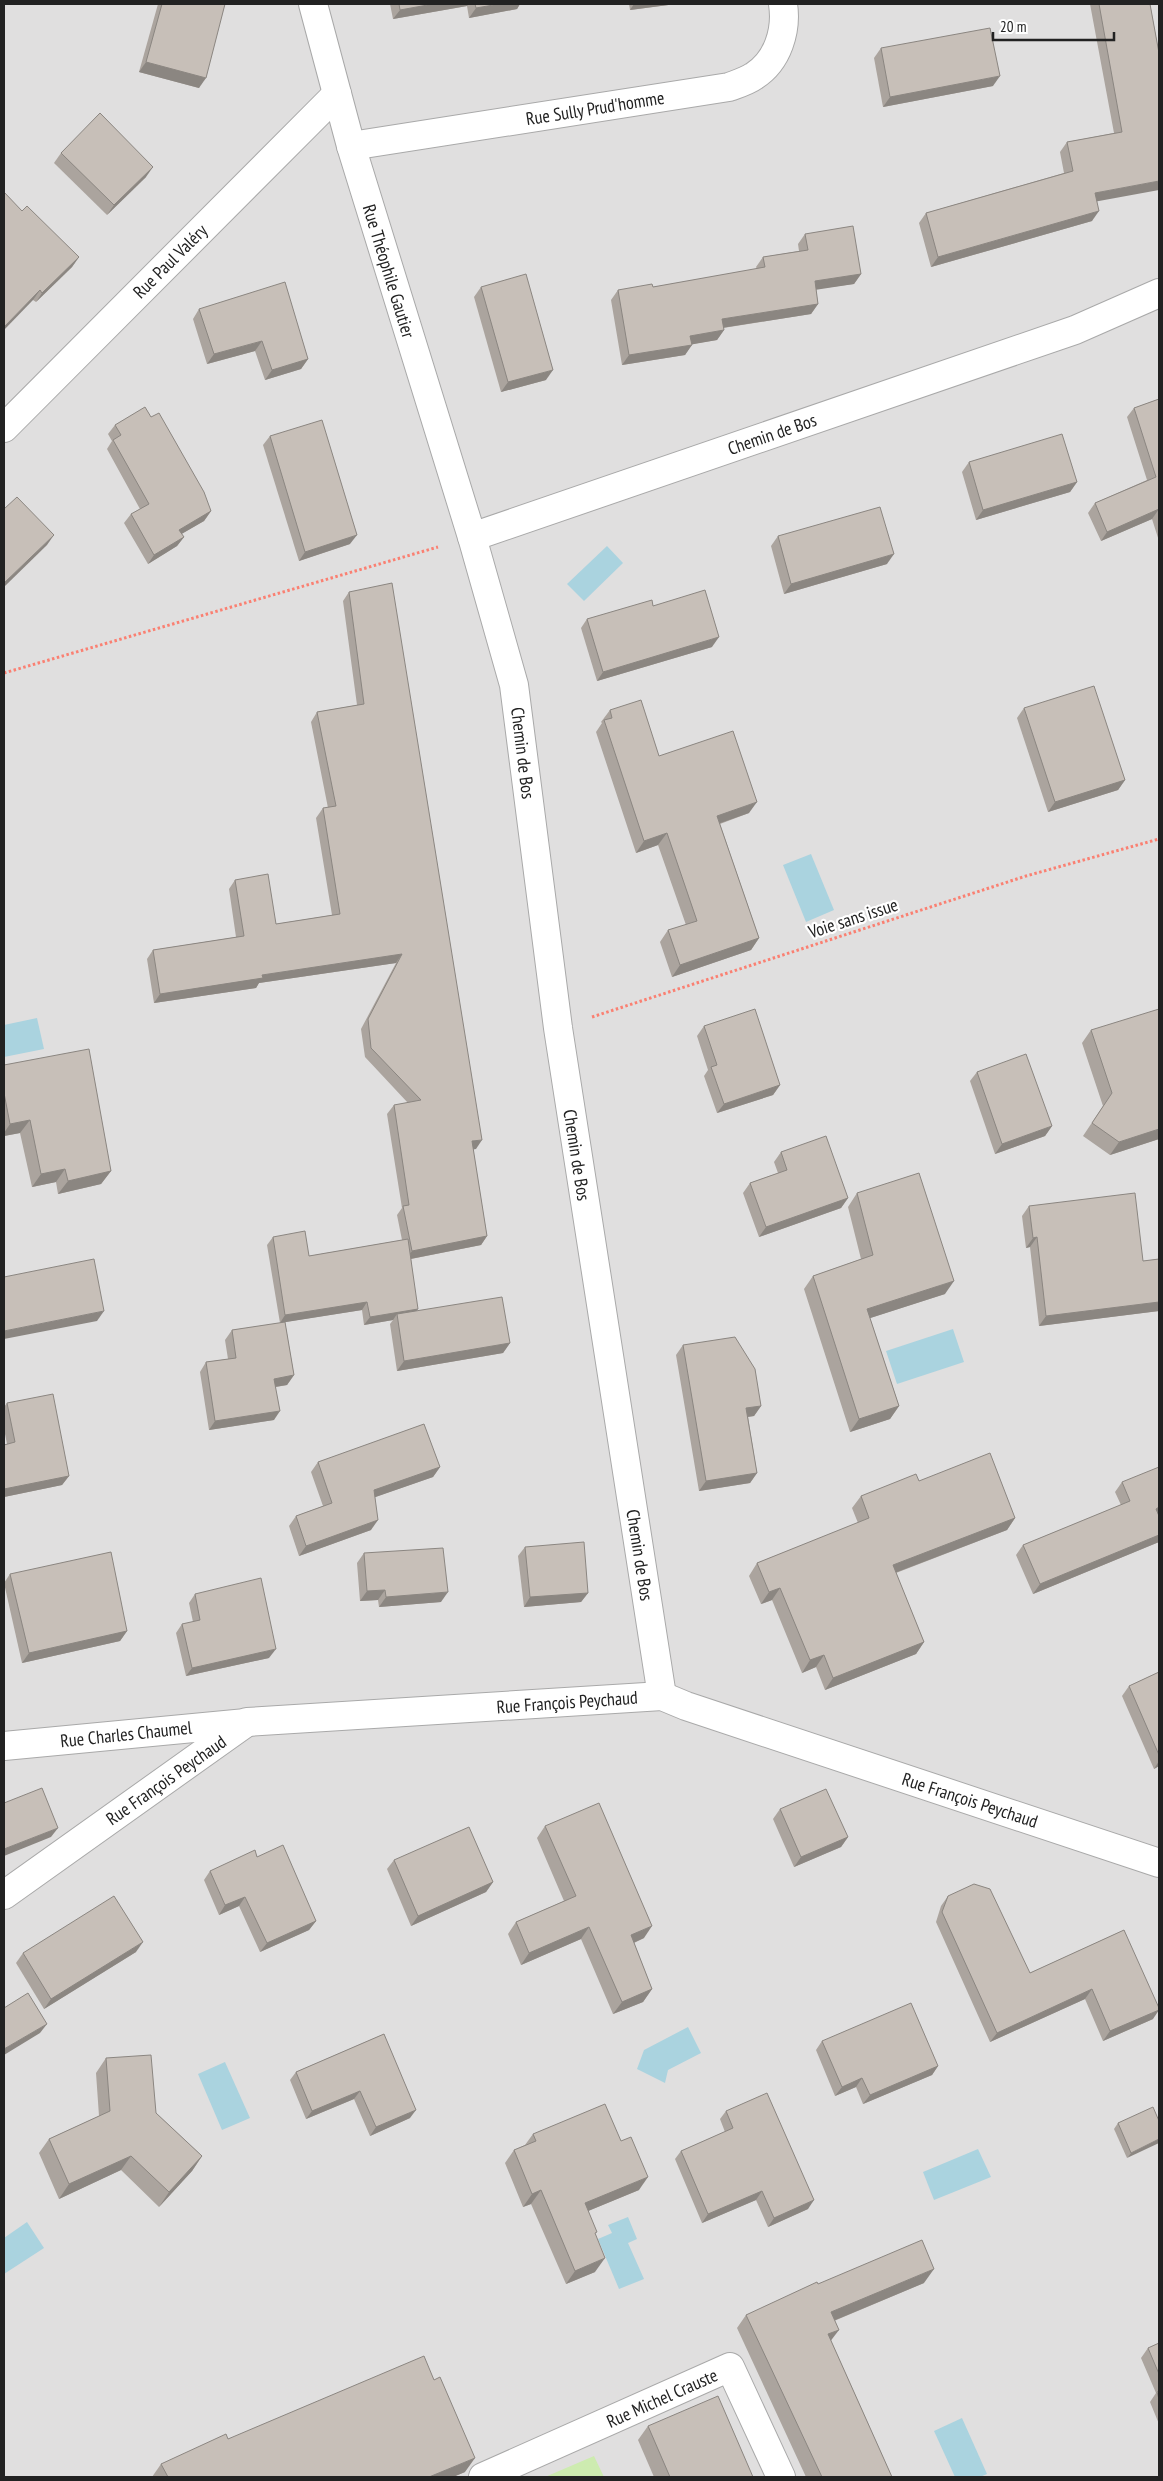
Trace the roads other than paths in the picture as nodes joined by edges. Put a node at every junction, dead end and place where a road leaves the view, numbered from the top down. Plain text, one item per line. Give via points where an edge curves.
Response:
1 (313, 4) edge
2 (782, 4) edge
3 (337, 94) junction
4 (351, 146) junction
5 (1159, 294) edge
6 (4, 428) edge
7 (472, 537) junction
8 (662, 1696) junction
9 (247, 1722) junction
10 (4, 1746) edge
11 (1159, 1862) edge
12 (4, 1895) edge
13 (483, 2477) edge
14 (781, 2477) edge

1 - 3 street, Rue Théophile Gautier
2 - 4 street, Rue Sully Prud'homme via 785,17 777,54 755,76 729,87
3 - 4 street, Rue Théophile Gautier
3 - 6 street, Rue Paul Valéry
4 - 7 street, Rue Théophile Gautier
5 - 7 street, Chemin de Bos via 1075,330
7 - 8 street, Chemin de Bos via 514,685 558,1028
8 - 9 street, Rue François Peychaud
8 - 11 street, Rue François Peychaud
9 - 10 street, Rue Charles Chaumel
9 - 12 street, Rue François Peychaud
13 - 14 street, Rue Michel Crauste via 730,2367

